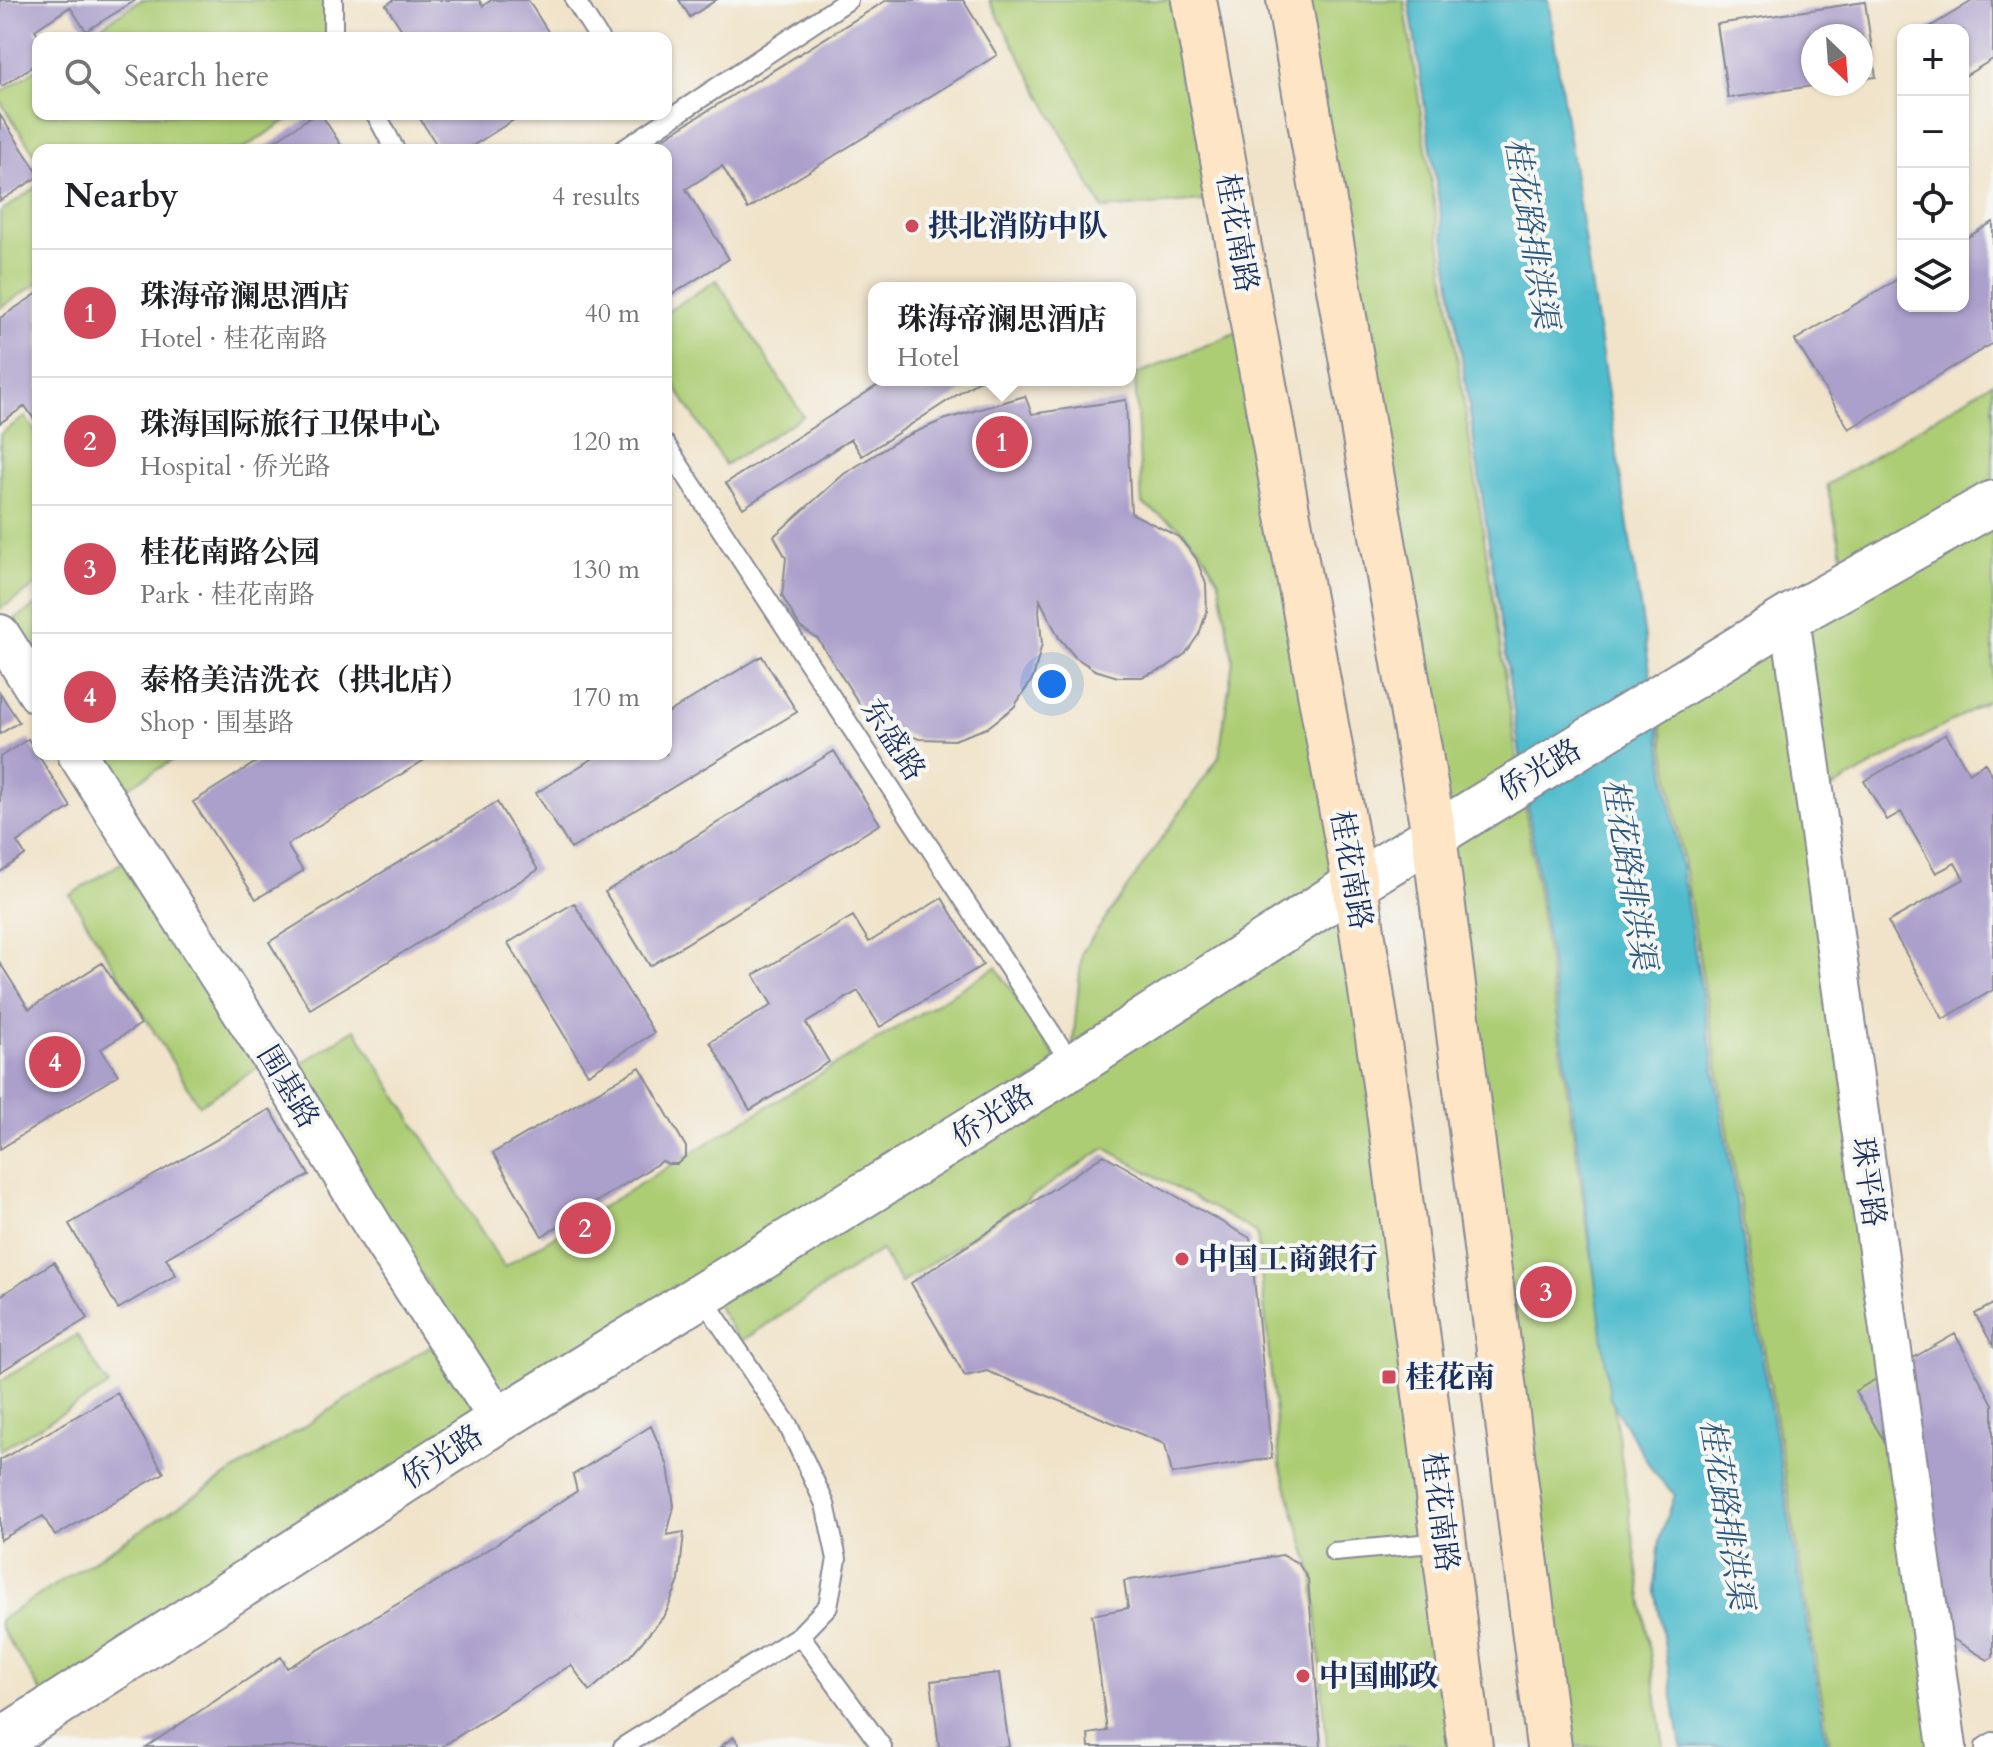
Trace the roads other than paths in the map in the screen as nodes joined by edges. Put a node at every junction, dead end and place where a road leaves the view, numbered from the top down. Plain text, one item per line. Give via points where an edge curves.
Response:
1 (333, 0) edge
2 (575, 0) edge
3 (848, 0) edge
4 (1194, 0) edge
5 (1289, 0) edge
6 (333, 32) edge
7 (595, 32) edge
8 (672, 109) edge
9 (379, 120) edge
10 (652, 121) edge
11 (392, 144) edge
12 (629, 144) edge
13 (672, 454) edge
14 (1993, 503) edge
15 (1790, 617) junction
16 (0, 634) edge
17 (32, 685) edge
18 (81, 760) edge
19 (1434, 835) junction
20 (1355, 884) junction
21 (1073, 1066) junction
22 (701, 1295) junction
23 (499, 1420) junction
24 (1443, 1542) junction
25 (1334, 1552) dead end
26 (800, 1635) junction
27 (0, 1741) edge
28 (1993, 1742) edge
29 (623, 1747) edge
30 (882, 1747) edge
31 (1470, 1747) edge
32 (1549, 1747) edge
33 (1947, 1747) edge
34 (1985, 1747) edge

1 - 6 lane
2 - 7 lane
3 - 8 lane
4 - 20 main road, 桂花南路
5 - 19 main road
9 - 11 lane
10 - 12 lane
13 - 21 lane, 东盛路
14 - 15 street, 侨光路
15 - 19 street, 侨光路
15 - 33 street, 珠平路
16 - 17 street
18 - 23 street, 围基路
19 - 20 street, 侨光路
19 - 32 main road
20 - 21 street, 侨光路
20 - 24 main road, 桂花南路
21 - 22 street, 侨光路
22 - 23 street, 侨光路
22 - 26 lane via 788,1425 825,1504 837,1559 828,1606
23 - 27 street, 侨光路
24 - 25 lane
24 - 31 main road, 桂花南路
26 - 29 lane
26 - 30 lane
28 - 34 lane

